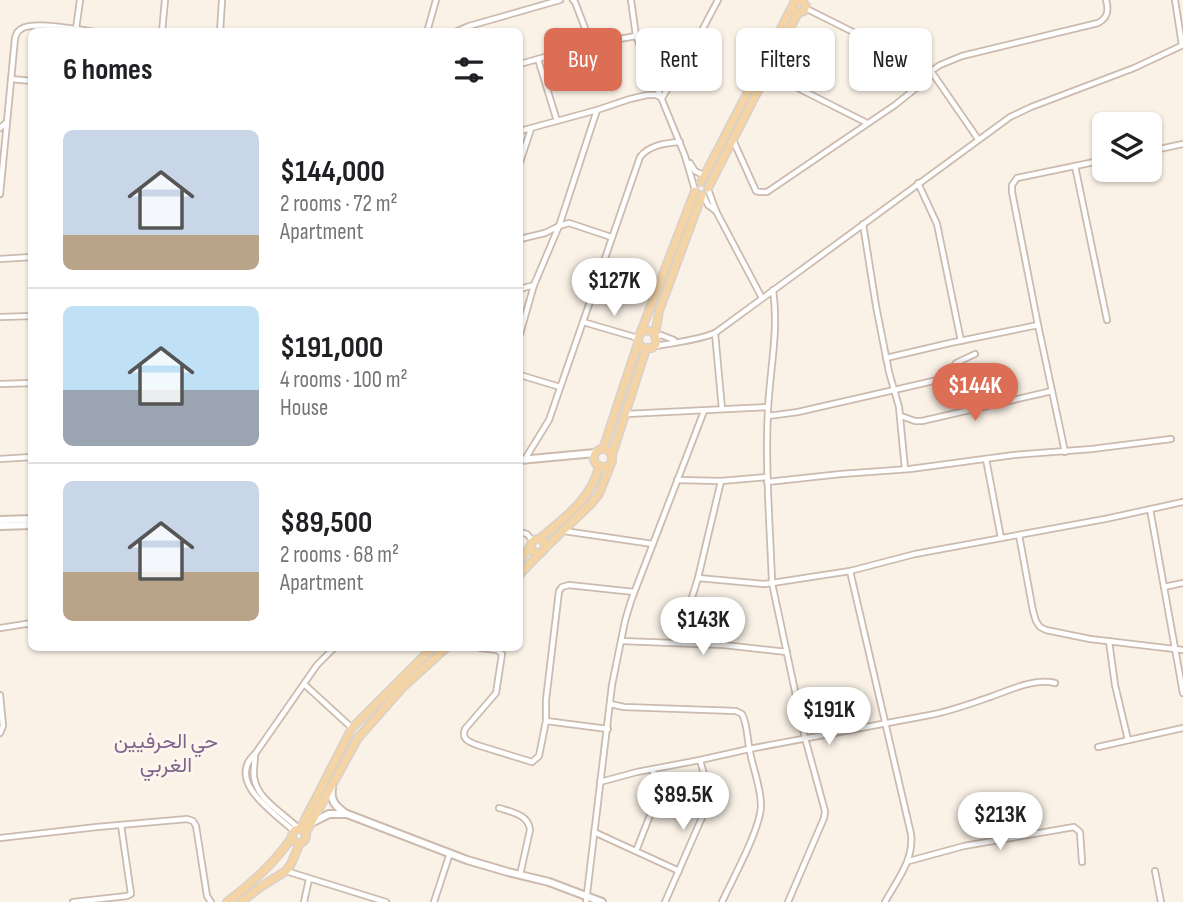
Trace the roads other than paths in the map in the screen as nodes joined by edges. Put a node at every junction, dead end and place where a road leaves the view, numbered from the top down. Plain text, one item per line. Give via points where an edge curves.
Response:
1 (80, 0) edge
2 (165, 0) edge
3 (222, 0) edge
4 (436, 0) edge
5 (560, 0) edge
6 (631, 0) edge
7 (718, 0) edge
8 (1106, 0) edge
9 (1175, 0) edge
10 (574, 1) edge
11 (800, 4) edge
12 (63, 28) edge
13 (76, 28) edge
14 (162, 28) edge
15 (220, 28) edge
16 (428, 28) edge
17 (464, 28) edge
18 (585, 28) edge
19 (789, 28) edge
20 (849, 29) edge
21 (636, 36) joint
22 (622, 38) edge
23 (1183, 45) edge
24 (544, 57) edge
25 (538, 59) junction
26 (523, 63) edge
27 (932, 70) edge
28 (932, 72) edge
29 (12, 79) junction
30 (28, 81) edge
31 (659, 91) edge
32 (758, 91) edge
33 (803, 91) edge
34 (912, 91) edge
35 (662, 98) junction
36 (597, 110) junction
37 (557, 121) junction
38 (7, 122) junction
39 (867, 124) junction
40 (0, 128) edge
41 (531, 128) junction
42 (523, 130) edge
43 (733, 139) junction
44 (978, 139) junction
45 (680, 142) junction
46 (1183, 144) edge
47 (1162, 148) edge
48 (523, 153) edge
49 (685, 156) junction
50 (1092, 162) edge
51 (1075, 166) junction
52 (918, 183) junction
53 (702, 188) junction
54 (0, 194) edge
55 (863, 224) junction
56 (559, 226) junction
57 (611, 237) junction
58 (523, 238) edge
59 (28, 257) edge
60 (0, 259) edge
61 (534, 285) junction
62 (523, 288) edge
63 (773, 290) junction
64 (761, 298) junction
65 (28, 316) edge
66 (0, 317) edge
67 (1107, 320) dead end
68 (583, 322) junction
69 (523, 324) edge
70 (1038, 326) junction
71 (715, 333) junction
72 (656, 336) junction
73 (639, 339) junction
74 (675, 341) junction
75 (961, 341) junction
76 (655, 346) junction
77 (646, 349) junction
78 (975, 354) dead end
79 (886, 358) junction
80 (523, 376) edge
81 (28, 383) edge
82 (0, 384) edge
83 (560, 387) junction
84 (894, 390) junction
85 (1052, 391) junction
86 (768, 407) junction
87 (722, 409) junction
88 (704, 411) junction
89 (625, 414) junction
90 (900, 415) junction
91 (768, 416) junction
92 (1171, 439) dead end
93 (603, 449) junction
94 (1065, 452) junction
95 (28, 457) edge
96 (523, 458) edge
97 (612, 458) junction
98 (986, 458) junction
99 (0, 459) edge
100 (523, 459) edge
101 (596, 459) junction
102 (905, 469) junction
103 (767, 479) junction
104 (677, 480) junction
105 (721, 481) junction
106 (1183, 502) edge
107 (1150, 509) junction
108 (28, 519) edge
109 (0, 520) edge
110 (28, 525) edge
111 (0, 526) edge
112 (564, 531) junction
113 (523, 532) edge
114 (1020, 535) junction
115 (1001, 538) junction
116 (534, 541) junction
117 (653, 544) junction
118 (543, 550) junction
119 (523, 556) edge
120 (523, 571) edge
121 (850, 571) junction
122 (698, 578) junction
123 (772, 583) junction
124 (1183, 583) edge
125 (1164, 587) junction
126 (634, 592) junction
127 (28, 623) edge
128 (0, 628) edge
129 (621, 640) junction
130 (1109, 641) junction
131 (678, 643) junction
132 (1175, 649) junction
133 (1183, 650) edge
134 (331, 651) edge
135 (429, 651) edge
136 (443, 651) edge
137 (498, 651) edge
138 (787, 652) junction
139 (1055, 683) dead end
140 (304, 684) junction
141 (1183, 693) edge
142 (0, 695) edge
143 (610, 704) junction
144 (546, 721) junction
145 (885, 724) junction
146 (352, 728) junction
147 (1183, 728) edge
148 (608, 729) junction
149 (0, 733) edge
150 (805, 738) junction
151 (1128, 740) junction
152 (1098, 747) dead end
153 (749, 748) junction
154 (700, 760) junction
155 (653, 770) junction
156 (334, 781) junction
157 (600, 782) junction
158 (499, 808) dead end
159 (347, 814) junction
160 (313, 822) junction
161 (121, 825) junction
162 (298, 832) junction
163 (594, 832) junction
164 (0, 838) edge
165 (636, 851) junction
166 (450, 853) junction
167 (278, 856) junction
168 (908, 861) junction
169 (1082, 862) dead end
170 (288, 868) junction
171 (679, 871) junction
172 (1155, 871) dead end
173 (520, 875) junction
174 (309, 879) junction
175 (586, 898) edge
176 (369, 900) edge
177 (74, 902) edge
178 (211, 902) edge
179 (227, 902) edge
180 (241, 902) edge
181 (304, 902) edge
182 (386, 902) edge
183 (434, 902) edge
184 (602, 902) edge
185 (665, 902) edge
186 (722, 902) edge
187 (788, 902) edge
188 (886, 902) edge
189 (1161, 902) edge

1 - 13 street
2 - 14 street
3 - 15 street
4 - 16 street
5 - 17 street
6 - 21 street
7 - 35 street
8 - 27 street via 1103,21 962,56
9 - 23 street
10 - 18 street
11 - 19 main road
11 - 20 street
11 - 53 main road
12 - 29 street via 22,27 17,32
21 - 22 street
23 - 44 street via 1016,113
24 - 25 street
25 - 26 street
25 - 37 street
28 - 44 street
29 - 30 street
29 - 38 street
31 - 35 street
32 - 43 main road
33 - 39 street
34 - 39 street
35 - 36 street via 646,95
35 - 45 street
36 - 37 street
36 - 56 street
37 - 41 street
38 - 40 street
38 - 54 street
39 - 43 street via 767,192 756,191
41 - 42 street
41 - 48 street
43 - 53 main road
44 - 52 street
45 - 49 street
45 - 57 street via 651,148 640,157
46 - 47 street
49 - 53 street
49 - 53 street
50 - 51 street
51 - 67 street
51 - 70 street via 1017,178 1012,185
52 - 55 street
52 - 75 street via 937,224
53 - 64 street
53 - 72 main road via 659,311
53 - 73 main road
55 - 63 street
55 - 79 street
56 - 57 street via 569,223
56 - 58 street
56 - 61 street
57 - 68 street
59 - 60 street
61 - 62 street
61 - 69 street
63 - 64 street
63 - 86 street
64 - 71 street
65 - 66 street
68 - 73 street
68 - 83 street
70 - 75 street
70 - 85 street
71 - 74 street
71 - 87 street
72 - 73 main road via 647,330
72 - 74 street
72 - 76 main road
73 - 77 main road
73 - 93 main road
74 - 76 street
75 - 79 street
76 - 77 main road
77 - 89 main road
78 - 84 street via 956,363 942,379
79 - 84 street
80 - 83 street
81 - 82 street
83 - 96 street via 549,420
84 - 90 street
84 - 91 street
85 - 90 street via 922,421
85 - 94 street
86 - 87 street
86 - 91 street
87 - 88 street
88 - 89 street
88 - 104 street
89 - 97 main road
90 - 102 street
91 - 103 street
92 - 94 street
93 - 97 main road
93 - 101 main road
94 - 98 street
95 - 99 street
97 - 101 main road via 605,467
97 - 112 main road via 598,494
98 - 102 street
98 - 115 street
100 - 101 street via 578,455
101 - 116 main road via 597,474 589,491
102 - 103 street
103 - 105 street
103 - 123 street
104 - 105 street
104 - 117 street
105 - 122 street
106 - 107 street
107 - 114 street
107 - 125 street
108 - 109 street
110 - 111 street
112 - 117 street
112 - 118 main road
113 - 116 street
114 - 115 street
114 - 130 street via 1040,627
115 - 121 street
116 - 118 main road via 544,541
116 - 118 main road via 533,550
116 - 119 main road
117 - 126 street
118 - 120 main road
121 - 123 street
121 - 145 street
122 - 123 street
122 - 131 street
123 - 138 street
124 - 125 street
125 - 132 street
126 - 129 street
126 - 144 street via 569,585 559,591
127 - 128 street
129 - 131 street
129 - 143 street
130 - 132 street
130 - 151 street
131 - 138 street
132 - 133 street
132 - 141 street
134 - 140 street
135 - 146 main road
136 - 156 main road via 364,730
137 - 144 street via 502,654 498,689 465,729 468,741 532,762 539,756
138 - 150 street
139 - 145 street via 1029,684 948,711
140 - 146 street
140 - 162 street via 255,754 254,776 263,796
142 - 149 street
143 - 148 street
143 - 153 street via 736,711 746,721
144 - 148 street
145 - 150 street
145 - 168 street via 911,834
146 - 162 main road
147 - 151 street
148 - 157 street
150 - 153 street
150 - 187 street via 824,818
151 - 152 street
153 - 154 street
153 - 186 street via 760,794 759,820
154 - 155 street
154 - 171 street via 708,789 707,806
155 - 157 street
155 - 165 street via 656,800
156 - 159 street via 332,800
156 - 160 main road
157 - 163 street
158 - 173 street via 530,823
159 - 160 street via 329,814
159 - 166 street
160 - 162 main road
161 - 164 street
161 - 177 street via 131,894
161 - 178 street via 193,821
162 - 167 main road
162 - 170 main road via 295,841 300,842
163 - 165 street
163 - 175 street
165 - 171 street
166 - 173 street
166 - 183 street
167 - 170 main road via 288,858
167 - 170 main road via 277,867
167 - 179 main road
168 - 169 street via 964,846 1077,827
168 - 188 street
170 - 174 street
170 - 180 main road
171 - 185 street
172 - 189 street
173 - 175 street
174 - 176 street
174 - 181 street
175 - 184 street
176 - 182 street

